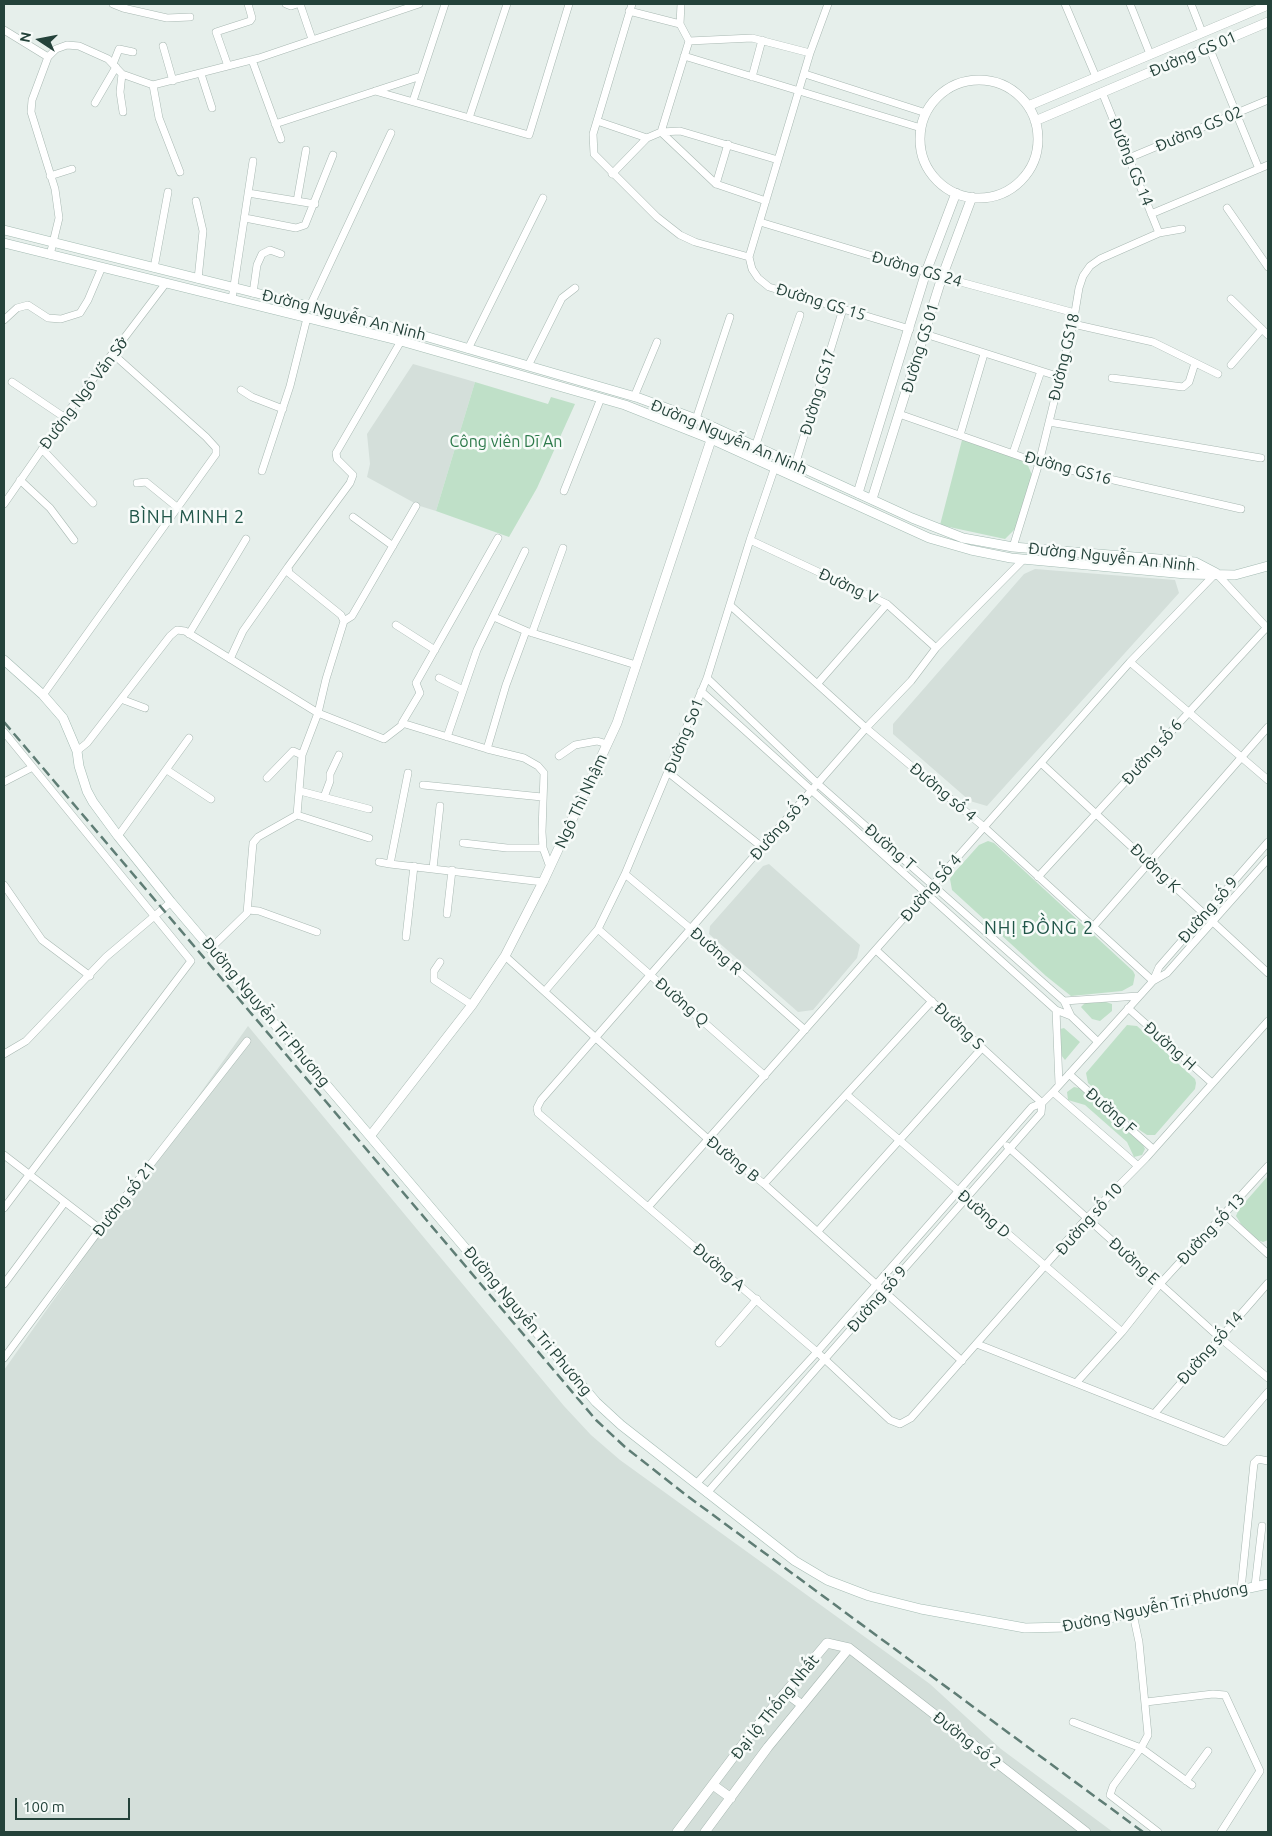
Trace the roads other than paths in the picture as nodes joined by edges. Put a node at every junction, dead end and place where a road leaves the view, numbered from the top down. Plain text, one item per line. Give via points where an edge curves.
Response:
1 (113, 4) edge
2 (248, 4) edge
3 (286, 4) edge
4 (299, 4) edge
5 (419, 4) edge
6 (445, 4) edge
7 (507, 4) edge
8 (569, 4) edge
9 (632, 4) edge
10 (681, 4) edge
11 (828, 4) edge
12 (1065, 4) edge
13 (1130, 4) edge
14 (1191, 4) edge
15 (1268, 5) edge
16 (124, 6) edge
17 (1254, 7) edge
18 (629, 11) junction
19 (190, 17) dead end
20 (1268, 22) edge
21 (680, 24) junction
22 (4, 30) edge
23 (1202, 32) junction
24 (312, 39) junction
25 (762, 40) junction
26 (689, 41) junction
27 (163, 46) dead end
28 (1209, 47) junction
29 (133, 52) dead end
30 (810, 53) junction
31 (1150, 54) junction
32 (48, 56) junction
33 (684, 56) junction
34 (252, 60) junction
35 (115, 65) junction
36 (228, 66) junction
37 (122, 74) junction
38 (200, 74) junction
39 (805, 74) junction
40 (421, 76) junction
41 (752, 77) junction
42 (1096, 77) junction
43 (173, 81) junction
44 (152, 85) junction
45 (375, 91) junction
46 (800, 91) junction
47 (1102, 92) junction
48 (1268, 100) edge
49 (413, 101) junction
50 (95, 103) dead end
51 (1028, 106) junction
52 (212, 108) dead end
53 (123, 112) dead end
54 (926, 113) junction
55 (1236, 113) junction
56 (469, 118) junction
57 (597, 121) junction
58 (1035, 121) junction
59 (275, 124) junction
60 (921, 128) junction
61 (661, 132) junction
62 (392, 133) dead end
63 (647, 138) junction
64 (280, 140) dead end
65 (728, 144) junction
66 (306, 150) dead end
67 (333, 155) dead end
68 (1129, 158) junction
69 (778, 160) junction
70 (253, 161) dead end
71 (1268, 165) edge
72 (72, 169) dead end
73 (1259, 169) junction
74 (180, 172) dead end
75 (612, 174) junction
76 (50, 176) junction
77 (716, 184) junction
78 (168, 192) dead end
79 (956, 193) junction
80 (248, 194) junction
81 (543, 198) dead end
82 (972, 198) junction
83 (196, 201) dead end
84 (297, 201) junction
85 (766, 201) junction
86 (315, 204) junction
87 (1227, 208) dead end
88 (1151, 214) junction
89 (244, 218) junction
90 (760, 222) junction
91 (1182, 229) dead end
92 (4, 230) edge
93 (1159, 233) junction
94 (54, 243) junction
95 (4, 244) edge
96 (281, 254) dead end
97 (50, 255) junction
98 (749, 256) junction
99 (102, 267) junction
100 (1268, 267) edge
101 (154, 268) junction
102 (926, 272) junction
103 (942, 277) junction
104 (198, 279) junction
105 (166, 284) junction
106 (234, 288) junction
107 (575, 288) dead end
108 (253, 293) junction
109 (232, 299) junction
110 (1231, 299) dead end
111 (310, 306) junction
112 (843, 309) junction
113 (1076, 313) junction
114 (800, 315) dead end
115 (730, 317) dead end
116 (307, 318) junction
117 (4, 320) edge
118 (1073, 324) junction
119 (910, 329) junction
120 (1262, 329) junction
121 (404, 330) junction
122 (925, 334) junction
123 (1268, 335) edge
124 (401, 341) junction
125 (657, 342) dead end
126 (468, 349) junction
127 (113, 354) junction
128 (984, 354) junction
129 (1195, 363) junction
130 (1231, 365) dead end
131 (528, 366) junction
132 (1041, 372) junction
133 (1218, 374) dead end
134 (1060, 377) junction
135 (1112, 378) dead end
136 (12, 382) dead end
137 (604, 388) junction
138 (241, 390) dead end
139 (634, 397) junction
140 (601, 398) junction
141 (283, 409) junction
142 (884, 409) junction
143 (899, 414) junction
144 (64, 417) junction
145 (696, 419) junction
146 (1049, 422) junction
147 (716, 428) junction
148 (960, 435) junction
149 (711, 439) junction
150 (755, 447) junction
151 (42, 449) junction
152 (1013, 453) junction
153 (778, 458) junction
154 (1261, 458) dead end
155 (1039, 463) junction
156 (795, 465) junction
157 (775, 468) junction
158 (262, 471) dead end
159 (792, 475) junction
160 (20, 480) junction
161 (137, 483) dead end
162 (564, 491) dead end
163 (858, 493) junction
164 (872, 499) junction
165 (94, 502) dead end
166 (4, 504) edge
167 (855, 504) junction
168 (416, 506) dead end
169 (178, 508) junction
170 (1241, 509) dead end
171 (869, 510) junction
172 (353, 517) dead end
173 (498, 538) dead end
174 (246, 539) dead end
175 (74, 540) dead end
176 (750, 540) junction
177 (393, 546) junction
178 (1013, 547) junction
179 (563, 548) dead end
180 (525, 552) dead end
181 (1011, 558) junction
182 (1024, 559) junction
183 (1268, 566) edge
184 (288, 567) junction
185 (1216, 573) junction
186 (887, 604) junction
187 (731, 606) junction
188 (494, 617) junction
189 (344, 621) junction
190 (396, 624) dead end
191 (1267, 628) edge
192 (529, 632) junction
193 (189, 634) junction
194 (936, 648) junction
195 (435, 650) junction
196 (230, 659) junction
197 (4, 660) edge
198 (1130, 662) junction
199 (636, 665) junction
200 (439, 678) dead end
201 (707, 678) junction
202 (818, 683) junction
203 (463, 690) junction
204 (701, 691) junction
205 (43, 695) junction
206 (121, 700) junction
207 (145, 708) dead end
208 (1189, 711) junction
209 (318, 713) junction
210 (401, 726) dead end
211 (1268, 727) edge
212 (866, 728) junction
213 (4, 732) edge
214 (446, 737) junction
215 (189, 738) dead end
216 (608, 744) junction
217 (487, 749) junction
218 (77, 751) junction
219 (302, 755) junction
220 (339, 755) dead end
221 (559, 756) dead end
222 (1243, 758) junction
223 (1041, 763) junction
224 (31, 768) junction
225 (167, 770) junction
226 (408, 773) dead end
227 (669, 773) junction
228 (267, 778) dead end
229 (1268, 780) edge
230 (4, 782) edge
231 (818, 784) junction
232 (424, 785) dead end
233 (300, 791) junction
234 (811, 791) junction
235 (324, 797) junction
236 (542, 798) junction
237 (211, 799) dead end
238 (440, 806) dead end
239 (369, 809) dead end
240 (1096, 814) junction
241 (297, 815) junction
242 (984, 827) junction
243 (118, 836) junction
244 (369, 838) dead end
245 (1268, 842) edge
246 (463, 843) dead end
247 (762, 847) junction
248 (544, 848) junction
249 (1268, 859) edge
250 (379, 862) dead end
251 (1150, 862) junction
252 (390, 864) junction
253 (414, 866) junction
254 (550, 866) junction
255 (433, 868) junction
256 (452, 870) junction
257 (625, 874) junction
258 (1038, 877) junction
259 (543, 882) junction
260 (4, 884) edge
261 (934, 886) junction
262 (926, 894) junction
263 (171, 902) junction
264 (248, 910) junction
265 (447, 914) dead end
266 (154, 915) junction
267 (1203, 915) junction
268 (1212, 924) junction
269 (1093, 927) junction
270 (598, 929) junction
271 (691, 929) junction
272 (317, 932) dead end
273 (406, 937) dead end
274 (211, 948) junction
275 (876, 950) junction
276 (505, 956) junction
277 (440, 962) dead end
278 (1268, 973) edge
279 (651, 975) junction
280 (90, 976) junction
281 (1153, 981) junction
282 (545, 991) junction
283 (1139, 996) junction
284 (932, 1001) junction
285 (1064, 1001) junction
286 (472, 1005) junction
287 (1128, 1008) junction
288 (1056, 1010) junction
289 (1071, 1016) junction
290 (1268, 1021) edge
291 (805, 1030) junction
292 (597, 1037) junction
293 (247, 1041) dead end
294 (1098, 1042) junction
295 (982, 1048) junction
296 (4, 1054) edge
297 (1068, 1074) junction
298 (765, 1076) junction
299 (1212, 1083) junction
300 (1059, 1084) junction
301 (1052, 1092) junction
302 (847, 1096) junction
303 (541, 1100) joint
304 (1042, 1103) junction
305 (371, 1135) junction
306 (709, 1140) junction
307 (900, 1141) junction
308 (1001, 1142) junction
309 (1009, 1148) junction
310 (1153, 1149) junction
311 (4, 1155) edge
312 (1138, 1166) junction
313 (1268, 1166) edge
314 (29, 1174) junction
315 (764, 1184) junction
316 (958, 1191) junction
317 (965, 1197) junction
318 (65, 1202) junction
319 (649, 1206) junction
320 (4, 1208) edge
321 (1224, 1215) junction
322 (1086, 1219) junction
323 (100, 1229) junction
324 (818, 1231) junction
325 (1268, 1254) edge
326 (1046, 1267) junction
327 (1268, 1283) edge
328 (4, 1284) edge
329 (877, 1284) junction
330 (1160, 1284) junction
331 (884, 1291) junction
332 (757, 1299) junction
333 (1122, 1332) junction
334 (1219, 1337) junction
335 (719, 1343) dead end
336 (977, 1344) junction
337 (817, 1352) junction
338 (4, 1358) edge
339 (825, 1359) junction
340 (962, 1361) junction
341 (1268, 1378) edge
342 (1076, 1383) junction
343 (1268, 1392) edge
344 (1154, 1414) junction
345 (910, 1418) joint
346 (1268, 1460) edge
347 (696, 1484) junction
348 (706, 1493) junction
349 (1262, 1526) dead end
350 (1268, 1584) edge
351 (1255, 1586) junction
352 (1241, 1589) junction
353 (1133, 1614) junction
354 (849, 1648) junction
355 (786, 1693) junction
356 (1146, 1702) junction
357 (802, 1705) junction
358 (1074, 1722) dead end
359 (1141, 1748) junction
360 (1208, 1752) dead end
361 (713, 1785) junction
362 (730, 1798) junction
363 (677, 1832) edge
364 (705, 1832) edge
365 (1086, 1832) edge
366 (1158, 1832) edge
367 (1221, 1832) edge

1 - 16 street
2 - 36 street via 251,20 216,32
3 - 4 street
4 - 24 street
5 - 24 street
6 - 40 street
7 - 56 street
8 - 56 street via 529,135
9 - 18 street
10 - 21 street
11 - 30 street
12 - 42 street
13 - 31 street
14 - 23 street
15 - 17 main road, Đường GS 01
16 - 19 street via 167,18
17 - 23 main road, Đường GS 01
18 - 21 street
18 - 57 street
20 - 28 main road, Đường GS 01
21 - 26 street
22 - 32 street
23 - 28 main road
23 - 31 main road, Đường GS 01
24 - 34 street
25 - 26 street
25 - 30 street
25 - 41 street
26 - 33 street
27 - 43 street
28 - 47 main road, Đường GS 01
28 - 55 street
29 - 35 street via 119,49
30 - 39 street
31 - 42 main road, Đường GS 01
32 - 35 street via 67,45 79,46
32 - 76 street via 30,112
33 - 41 street
33 - 61 street
34 - 36 street
34 - 59 street
35 - 37 street
35 - 50 street
36 - 38 street
37 - 44 street
37 - 53 street
38 - 43 street
38 - 52 street
39 - 46 street
39 - 54 street
40 - 45 street
40 - 49 street
41 - 46 street
42 - 47 main road
42 - 51 main road, Đường GS 01
43 - 44 street
44 - 74 street via 159,118
45 - 49 street
45 - 59 street
46 - 60 street
46 - 69 street
47 - 58 main road, Đường GS 01
47 - 68 street, Đường GS 14
48 - 55 street, Đường GS 02
49 - 56 street
51 - 54 main road via 1001,84 975,80 950,88
51 - 58 main road
54 - 60 main road
55 - 68 street, Đường GS 02
55 - 73 street
57 - 63 street
57 - 75 street via 593,134 594,154
58 - 82 main road via 1038,137 1036,154 1029,170 1005,192
59 - 64 street
60 - 79 main road via 924,160 937,179
61 - 63 street
61 - 65 street via 680,131
61 - 77 street
62 - 111 street
63 - 75 street
65 - 69 street
65 - 77 street
66 - 84 street
67 - 86 street
68 - 88 street, Đường GS 14
69 - 85 street
70 - 80 street
71 - 73 street
72 - 76 street
73 - 88 street
75 - 98 street via 680,235
76 - 94 street via 59,218
77 - 85 street
78 - 101 street
79 - 82 main road
79 - 102 main road, Đường GS 01
80 - 84 street
80 - 89 street
81 - 126 street
82 - 103 main road, Đường GS 01
83 - 104 street via 203,231
84 - 86 street
85 - 90 street
86 - 89 street via 305,226 296,228
87 - 100 street
88 - 93 street, Đường GS 14
89 - 106 street
90 - 98 street
90 - 102 street, Đường GS 24
91 - 93 street, Đường GS18
92 - 94 main road, Đường Nguyễn An Ninh
93 - 113 street, Đường GS18 via 1090,266 1080,282
94 - 97 street
94 - 101 main road, Đường Nguyễn An Ninh
95 - 97 main road, Đường Nguyễn An Ninh
96 - 108 street via 270,250 262,254
97 - 99 main road, Đường Nguyễn An Ninh
98 - 112 street, Đường GS 15 via 752,269 769,287
99 - 105 main road, Đường Nguyễn An Ninh
99 - 117 street via 80,313 61,319 48,318 28,305 17,308
101 - 104 main road, Đường Nguyễn An Ninh
102 - 103 main road, Đường GS 24
102 - 119 main road, Đường GS 01
103 - 113 street, Đường GS 24
103 - 122 main road, Đường GS 01
104 - 106 main road, Đường Nguyễn An Ninh
105 - 109 main road, Đường Nguyễn An Ninh
105 - 127 street, Đường Ngô Văn Sở
106 - 108 main road, Đường Nguyễn An Ninh
106 - 109 street
107 - 131 street via 562,298
108 - 111 main road, Đường Nguyễn An Ninh
109 - 116 main road, Đường Nguyễn An Ninh
110 - 120 street
111 - 121 main road, Đường Nguyễn An Ninh
112 - 119 street, Đường GS 15
112 - 156 street, Đường GS17
113 - 118 street, Đường GS18
114 - 150 street
115 - 145 street
116 - 124 main road, Đường Nguyễn An Ninh
116 - 141 street
118 - 129 street via 1153,342
118 - 134 street, Đường GS18
119 - 122 main road
119 - 142 main road, Đường GS 01
120 - 123 street
120 - 130 street
121 - 124 main road
121 - 126 main road, Đường Nguyễn An Ninh
122 - 128 street
122 - 143 main road, Đường GS 01
124 - 140 main road, Đường Nguyễn An Ninh
124 - 184 street via 336,453 337,459 354,475 350,483
125 - 139 street
126 - 131 main road, Đường Nguyễn An Ninh
127 - 144 street, Đường Ngô Văn Sở
127 - 169 street via 216,448 216,454
128 - 132 street
128 - 148 street
129 - 133 street
129 - 135 street via 1183,387
131 - 137 main road, Đường Nguyễn An Ninh
132 - 134 street
132 - 152 street
134 - 146 street, Đường GS18
136 - 144 street
137 - 139 main road, Đường Nguyễn An Ninh
137 - 140 main road
138 - 141 street
139 - 145 main road, Đường Nguyễn An Ninh
140 - 149 main road, Đường Nguyễn An Ninh
140 - 162 street
141 - 158 street
142 - 143 main road
142 - 163 main road, Đường GS 01
143 - 148 street, Đường GS16
143 - 164 main road, Đường GS 01
144 - 151 street, Đường Ngô Văn Sở
145 - 147 main road, Đường Nguyễn An Ninh
146 - 154 street
146 - 155 street, Đường GS18
147 - 149 main road, Ngô Thì Nhậm
147 - 150 main road, Đường Nguyễn An Ninh
148 - 152 street, Đường GS16
149 - 157 main road, Đường Nguyễn An Ninh
149 - 199 main road, Ngô Thì Nhậm
150 - 153 main road, Đường Nguyễn An Ninh
151 - 160 street, Đường Ngô Văn Sở
151 - 165 street
152 - 155 street, Đường GS16
153 - 156 main road, Đường Nguyễn An Ninh
153 - 157 street, Đường So1
155 - 170 street, Đường GS16
155 - 178 street, Đường GS18
156 - 159 street, Đường GS17
156 - 163 main road, Đường Nguyễn An Ninh
157 - 159 main road, Đường Nguyễn An Ninh
157 - 176 street, Đường So1
159 - 167 main road, Đường Nguyễn An Ninh
160 - 166 street, Đường Ngô Văn Sở
160 - 175 street via 50,508
161 - 169 street via 146,482
163 - 164 main road, Đường Nguyễn An Ninh
163 - 167 main road, Đường GS 01
164 - 171 main road, Đường GS 01
164 - 178 main road, Đường Nguyễn An Ninh via 939,530
167 - 171 main road, Đường Nguyễn An Ninh
168 - 177 street
169 - 205 street
171 - 181 main road, Đường Nguyễn An Ninh via 941,542
172 - 177 street
173 - 195 street
174 - 193 street
176 - 186 street, Đường V
176 - 187 street, Đường So1
177 - 189 street via 352,616
178 - 181 main road
178 - 185 main road, Đường Nguyễn An Ninh via 1195,562
179 - 192 street
180 - 188 street
181 - 182 main road, Đường Nguyễn An Ninh
182 - 185 main road, Đường Nguyễn An Ninh via 1186,574
182 - 194 street, Đường số 3
183 - 185 main road via 1247,573
184 - 189 street via 289,573 342,615
184 - 196 street via 243,630
185 - 191 street
185 - 198 street, Đường Số 4
186 - 194 street, Đường V
186 - 202 street
187 - 201 street, Đường So1
187 - 202 street, Đường số 4
188 - 192 street
188 - 203 street via 477,650
189 - 209 street
190 - 195 street
191 - 208 street, Đường số 6
192 - 199 street
192 - 217 street via 506,685
193 - 196 street
193 - 206 street via 185,630 177,630 170,636
194 - 212 street, Đường số 3 via 911,681
195 - 214 street via 416,683 420,693 402,723
196 - 209 street
197 - 205 main road, Đường Nguyễn Tri Phương
198 - 208 street
198 - 223 street, Đường Số 4
199 - 216 main road, Ngô Thì Nhậm
200 - 203 street
201 - 204 street, Đường So1
201 - 231 street, Đường T
202 - 212 street, Đường số 4
203 - 214 street
204 - 227 street, Đường So1
204 - 234 street, Đường T
205 - 218 main road, Đường Nguyễn Tri Phương via 63,718
206 - 207 street
206 - 218 street
208 - 222 street
208 - 240 street, Đường số 6
209 - 210 street via 384,739
209 - 219 street
211 - 222 street
212 - 231 street, Đường số 3
212 - 242 street, Đường số 4
213 - 224 street
214 - 217 street
215 - 225 street
216 - 221 street via 597,741 575,745
216 - 254 main road, Ngô Thì Nhậm
217 - 236 street via 531,760 538,766 544,773
218 - 243 main road, Đường Nguyễn Tri Phương via 87,791
219 - 228 street via 292,751
219 - 233 street
220 - 235 street
222 - 229 street
222 - 251 street
223 - 240 street, Đường K
223 - 242 street, Đường Số 4
224 - 230 street
224 - 266 street
225 - 237 street
225 - 243 street
226 - 252 street
227 - 247 street
227 - 257 street, Đường So1
231 - 234 street, Đường số 3
231 - 261 street, Đường T
232 - 236 street
233 - 235 street
233 - 241 street
234 - 247 street, Đường số 3
234 - 262 street, Đường T
235 - 239 street
236 - 248 street
238 - 255 street
240 - 251 street, Đường K
240 - 258 street, Đường số 6
241 - 244 street
241 - 264 street via 253,843
242 - 258 street, Đường số 4
242 - 261 street, Đường Số 4
243 - 263 main road, Đường Nguyễn Tri Phương
245 - 267 street, Đường số 9
246 - 248 street
247 - 271 street, Đường số 3
248 - 254 street
249 - 268 street, Đường số 9
250 - 252 street
251 - 267 street, Đường K
251 - 269 street
252 - 253 street
253 - 255 street
253 - 273 street
254 - 259 main road, Ngô Thì Nhậm
255 - 256 street
256 - 259 street
256 - 265 street
257 - 270 street, Đường So1
257 - 271 street, Đường R
258 - 269 street, Đường số 4
259 - 276 main road, Ngô Thì Nhậm
260 - 280 street via 42,940
261 - 262 street, Đường Số 4
261 - 285 street, Đường T
262 - 275 street, Đường Số 4
262 - 288 street, Đường T
263 - 266 street
263 - 274 main road, Đường Nguyễn Tri Phương
264 - 272 street
264 - 274 street
266 - 280 street via 106,957
266 - 314 street via 191,961
267 - 268 street, Đường K
267 - 281 street, Đường số 9 via 1159,967
268 - 278 street, Đường K
268 - 281 street, Đường số 9 via 1167,974
269 - 281 street, Đường số 4
270 - 279 street, Đường Q
270 - 282 street, Đường So1
271 - 279 street, Đường số 3
271 - 291 street, Đường R
274 - 305 main road, Đường Nguyễn Tri Phương
275 - 284 street, Đường S
275 - 291 street, Đường Số 4
276 - 282 street, Đường B
276 - 286 main road, Ngô Thì Nhậm
277 - 286 street via 434,971 434,980
279 - 292 street, Đường số 3
279 - 298 street, Đường Q
280 - 296 street via 26,1041
281 - 283 street, Đường số 9
282 - 292 street, Đường B
283 - 285 street
283 - 287 street, Đường số 9
284 - 295 street, Đường S
284 - 302 street
285 - 289 street, Đường T
286 - 305 main road, Ngô Thì Nhậm
287 - 294 street, Đường số 9
287 - 299 street, Đường H
288 - 289 street, Đường T
288 - 300 street
289 - 294 street, Đường T
290 - 299 street, Đường số 10
291 - 298 street, Đường Số 4
292 - 303 street, Đường số 3
292 - 306 street, Đường B
293 - 323 street, Đường số 21
294 - 297 street, Đường số 9
295 - 304 street, Đường S
295 - 307 street
297 - 300 street, Đường số 9
297 - 310 street, Đường F
298 - 306 street, Đường Số 4
299 - 310 street, Đường số 10
300 - 301 street, Đường số 9
301 - 304 street, Đường số 9
301 - 312 street, Đường F
302 - 307 street, Đường D
302 - 315 street
303 - 319 street, Đường A via 538,1114
304 - 308 street, Đường số 9 via 1032,1107
304 - 309 street, Đường số 9 via 1041,1113
305 - 347 main road, Đường Nguyễn Tri Phương via 596,1402
306 - 315 street, Đường B
306 - 319 street, Đường Số 4
307 - 316 street, Đường D
307 - 324 street
308 - 309 street, Đường E
308 - 316 street, Đường số 9
309 - 317 street, Đường số 9
309 - 322 street, Đường E
310 - 312 street, Đường số 10
311 - 314 street
312 - 322 street, Đường số 10
313 - 321 street, Đường số 13
314 - 318 street
314 - 320 street
315 - 324 street, Đường B
316 - 317 street, Đường D
316 - 329 street, Đường số 9
317 - 326 street, Đường D
317 - 331 street, Đường số 9
318 - 323 street
318 - 328 street
319 - 332 street, Đường A
321 - 325 street
321 - 330 street, Đường số 13
322 - 326 street, Đường số 10
322 - 330 street, Đường E
323 - 338 street, Đường số 21
324 - 329 street, Đường B
326 - 333 street, Đường D
326 - 336 street, Đường số 10
327 - 334 street, Đường số 14
329 - 331 street, Đường B
329 - 337 street, Đường số 9
330 - 333 street, Đường số 13
330 - 334 street, Đường E
331 - 339 street, Đường số 9
331 - 340 street, Đường B
332 - 335 street
332 - 337 street, Đường A
333 - 342 street, Đường số 13
334 - 341 street, Đường E
334 - 344 street, Đường số 14
336 - 340 street, Đường số 10
336 - 342 street
337 - 339 street, Đường A
337 - 347 street, Đường số 9
339 - 345 street, Đường A via 890,1420 900,1424
339 - 348 street, Đường số 9
340 - 345 street, Đường số 10
342 - 344 street
343 - 344 street via 1225,1442
346 - 352 street via 1258,1459 1254,1463
347 - 348 main road, Đường Nguyễn Tri Phương
348 - 353 main road, Đường Nguyễn Tri Phương via 805,1568 838,1585 875,1598 1025,1628 1067,1627
349 - 351 street
350 - 351 main road, Đường Nguyễn Tri Phương
351 - 352 main road, Đường Nguyễn Tri Phương
352 - 353 main road, Đường Nguyễn Tri Phương
353 - 356 street via 1140,1642
354 - 355 main road, Đại lộ Thống Nhất via 827,1643
354 - 357 main road, Đại lộ Thống Nhất
354 - 365 main road, Đường số 2
355 - 357 main road
355 - 361 main road, Đại lộ Thống Nhất
356 - 359 street via 1148,1735
356 - 367 street via 1225,1695 1260,1771
357 - 362 main road, Đại lộ Thống Nhất
358 - 359 street
359 - 360 street via 1189,1783
359 - 366 street via 1110,1795
361 - 362 main road
361 - 363 main road, Đại lộ Thống Nhất
362 - 364 main road, Đại lộ Thống Nhất

